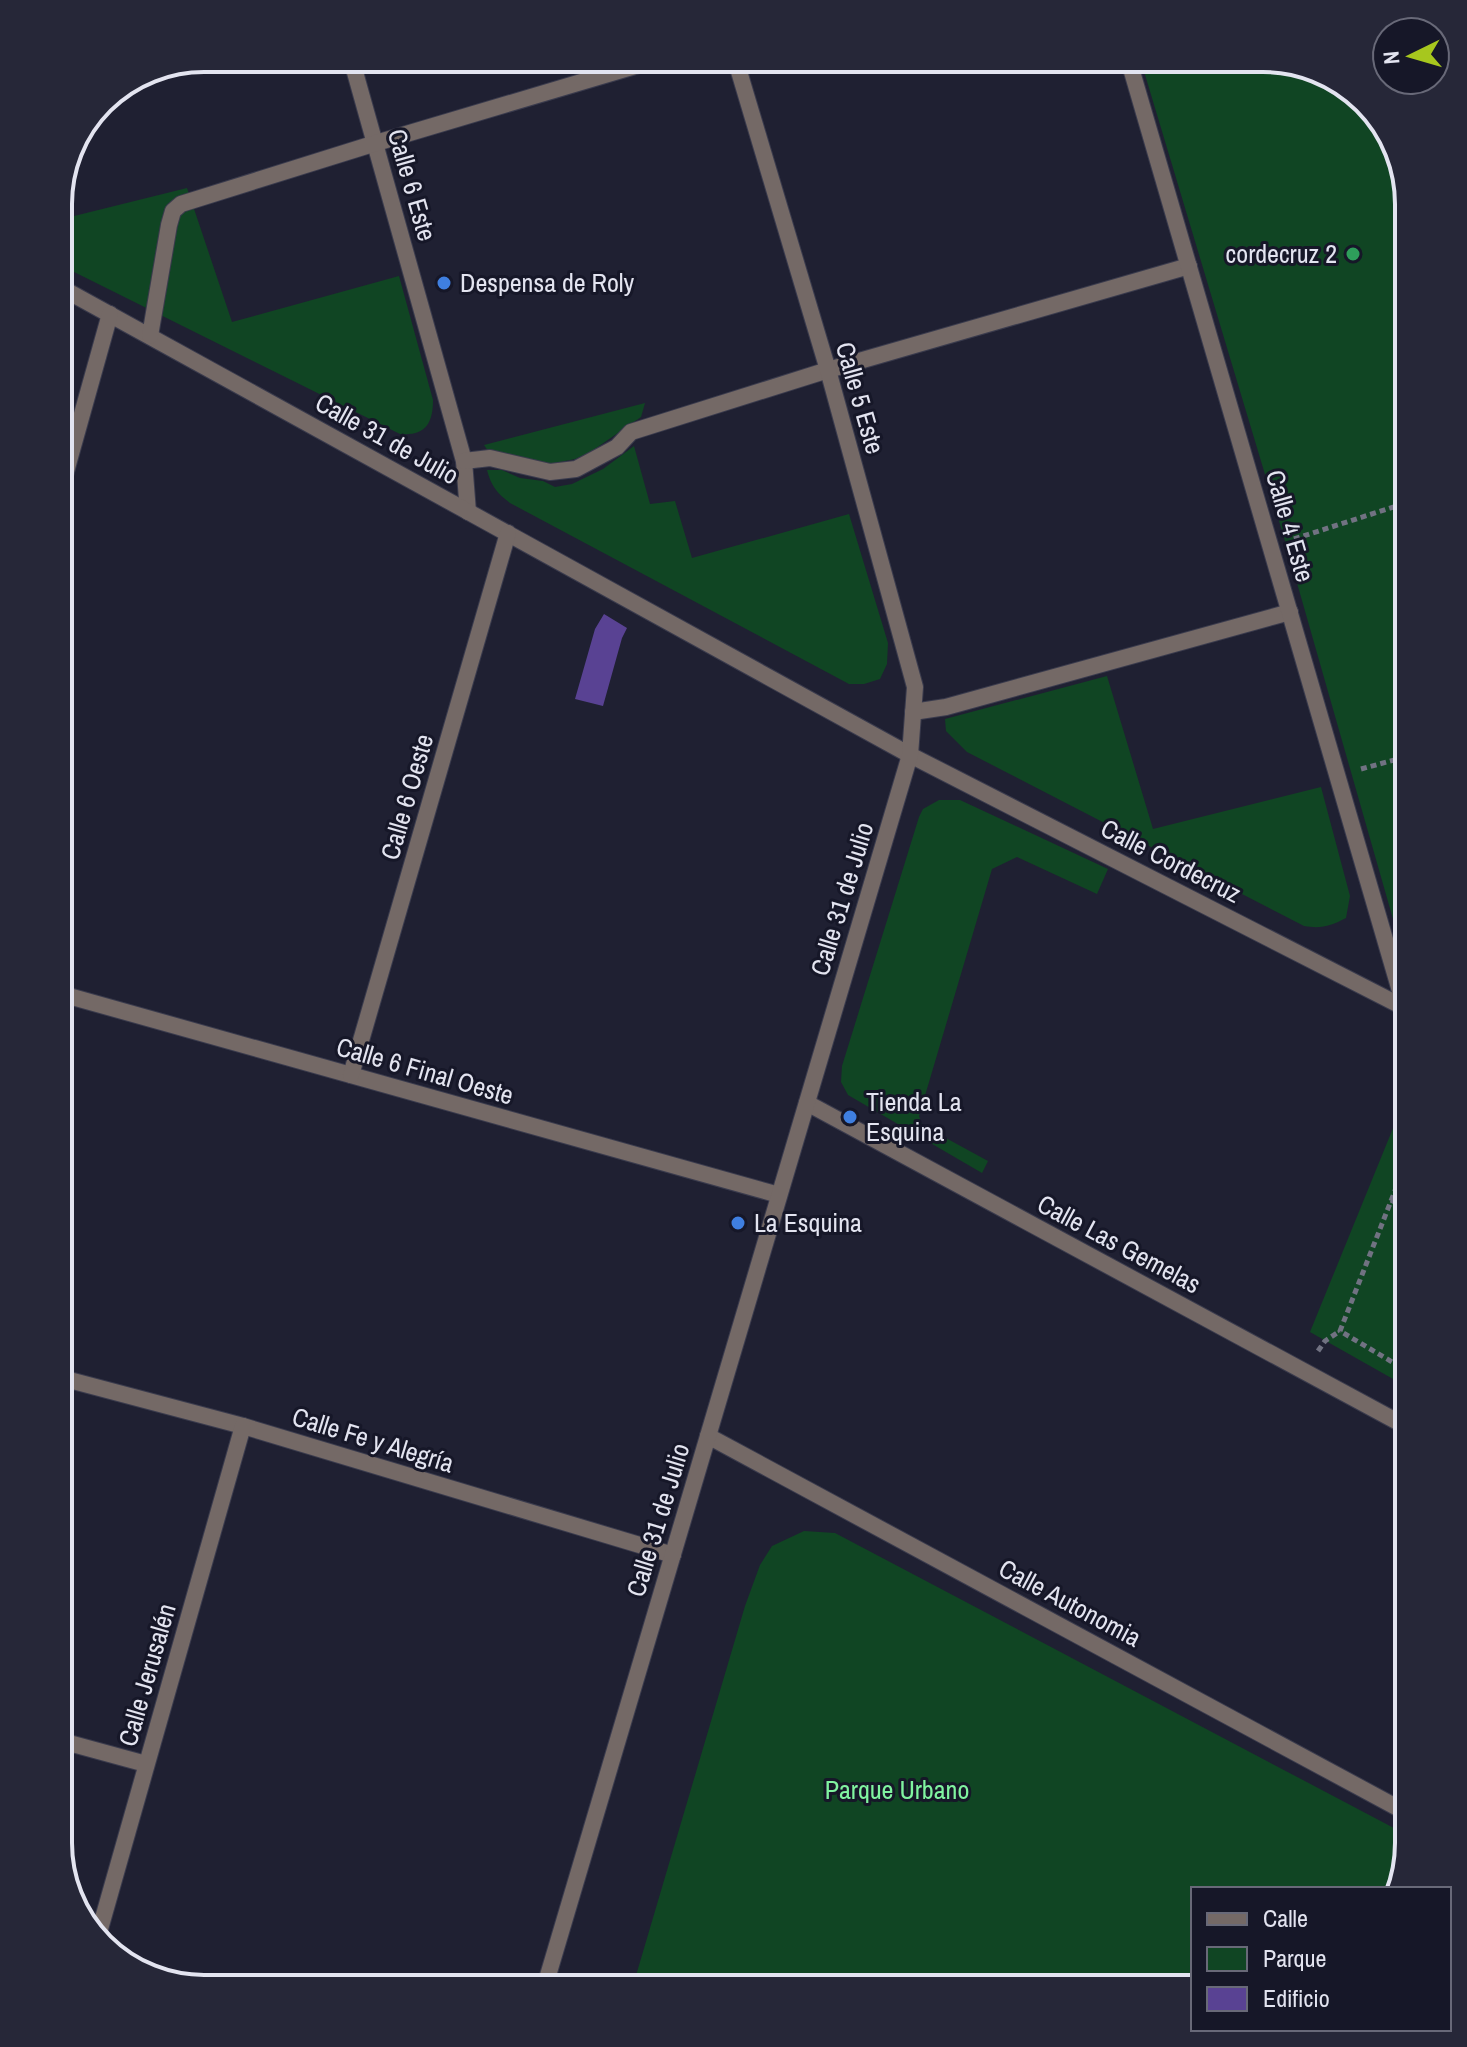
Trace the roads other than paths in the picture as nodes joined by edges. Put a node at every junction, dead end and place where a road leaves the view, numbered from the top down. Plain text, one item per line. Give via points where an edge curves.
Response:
1 (355, 72) edge
2 (615, 72) edge
3 (739, 72) edge
4 (1132, 72) edge
5 (376, 143) junction
6 (1189, 266) junction
7 (72, 294) edge
8 (110, 314) junction
9 (150, 336) junction
10 (828, 370) junction
11 (72, 450) edge
12 (464, 461) junction
13 (468, 512) junction
14 (508, 533) junction
15 (1290, 612) junction
16 (913, 712) junction
17 (910, 755) junction
18 (1395, 969) edge
19 (72, 997) edge
20 (1395, 1003) edge
21 (351, 1075) junction
22 (807, 1103) junction
23 (779, 1195) junction
24 (72, 1381) edge
25 (1395, 1420) edge
26 (243, 1426) junction
27 (708, 1436) junction
28 (673, 1555) junction
29 (72, 1744) edge
30 (146, 1764) junction
31 (1395, 1806) edge
32 (101, 1925) edge
33 (548, 1975) edge

1 - 5 street, Calle 6 Este
2 - 5 street
3 - 10 street, Calle 5 Este
4 - 6 street, Calle 4 Este
5 - 9 street via 181,204 173,211 166,238
5 - 12 street, Calle 6 Este
6 - 10 street
6 - 15 street, Calle 4 Este
7 - 8 street, Calle 31 de Julio
8 - 9 street, Calle 31 de Julio
8 - 11 street
9 - 13 street, Calle 31 de Julio
10 - 12 street via 631,432 617,447 576,469 550,472 490,458
10 - 16 street, Calle 5 Este via 915,687
12 - 13 street, Calle 6 Este
13 - 14 street, Calle 31 de Julio
14 - 17 street, Calle 31 de Julio
14 - 21 street, Calle 6 Oeste
15 - 16 street
15 - 18 street, Calle 4 Este
16 - 17 street, Calle 5 Este
17 - 20 street, Calle Cordecruz
17 - 22 street, Calle 31 de Julio
19 - 21 street, Calle 6 Final Oeste
21 - 23 street, Calle 6 Final Oeste
22 - 23 street, Calle 31 de Julio
22 - 25 street, Calle Las Gemelas
23 - 27 street, Calle 31 de Julio
24 - 26 street, Calle Fe y Alegría
26 - 28 street, Calle Fe y Alegría
26 - 30 street, Calle Jerusalén
27 - 28 street, Calle 31 de Julio
27 - 31 street, Calle Autonomia
28 - 33 street, Calle 31 de Julio
29 - 30 street
30 - 32 street, Calle Jerusalén

